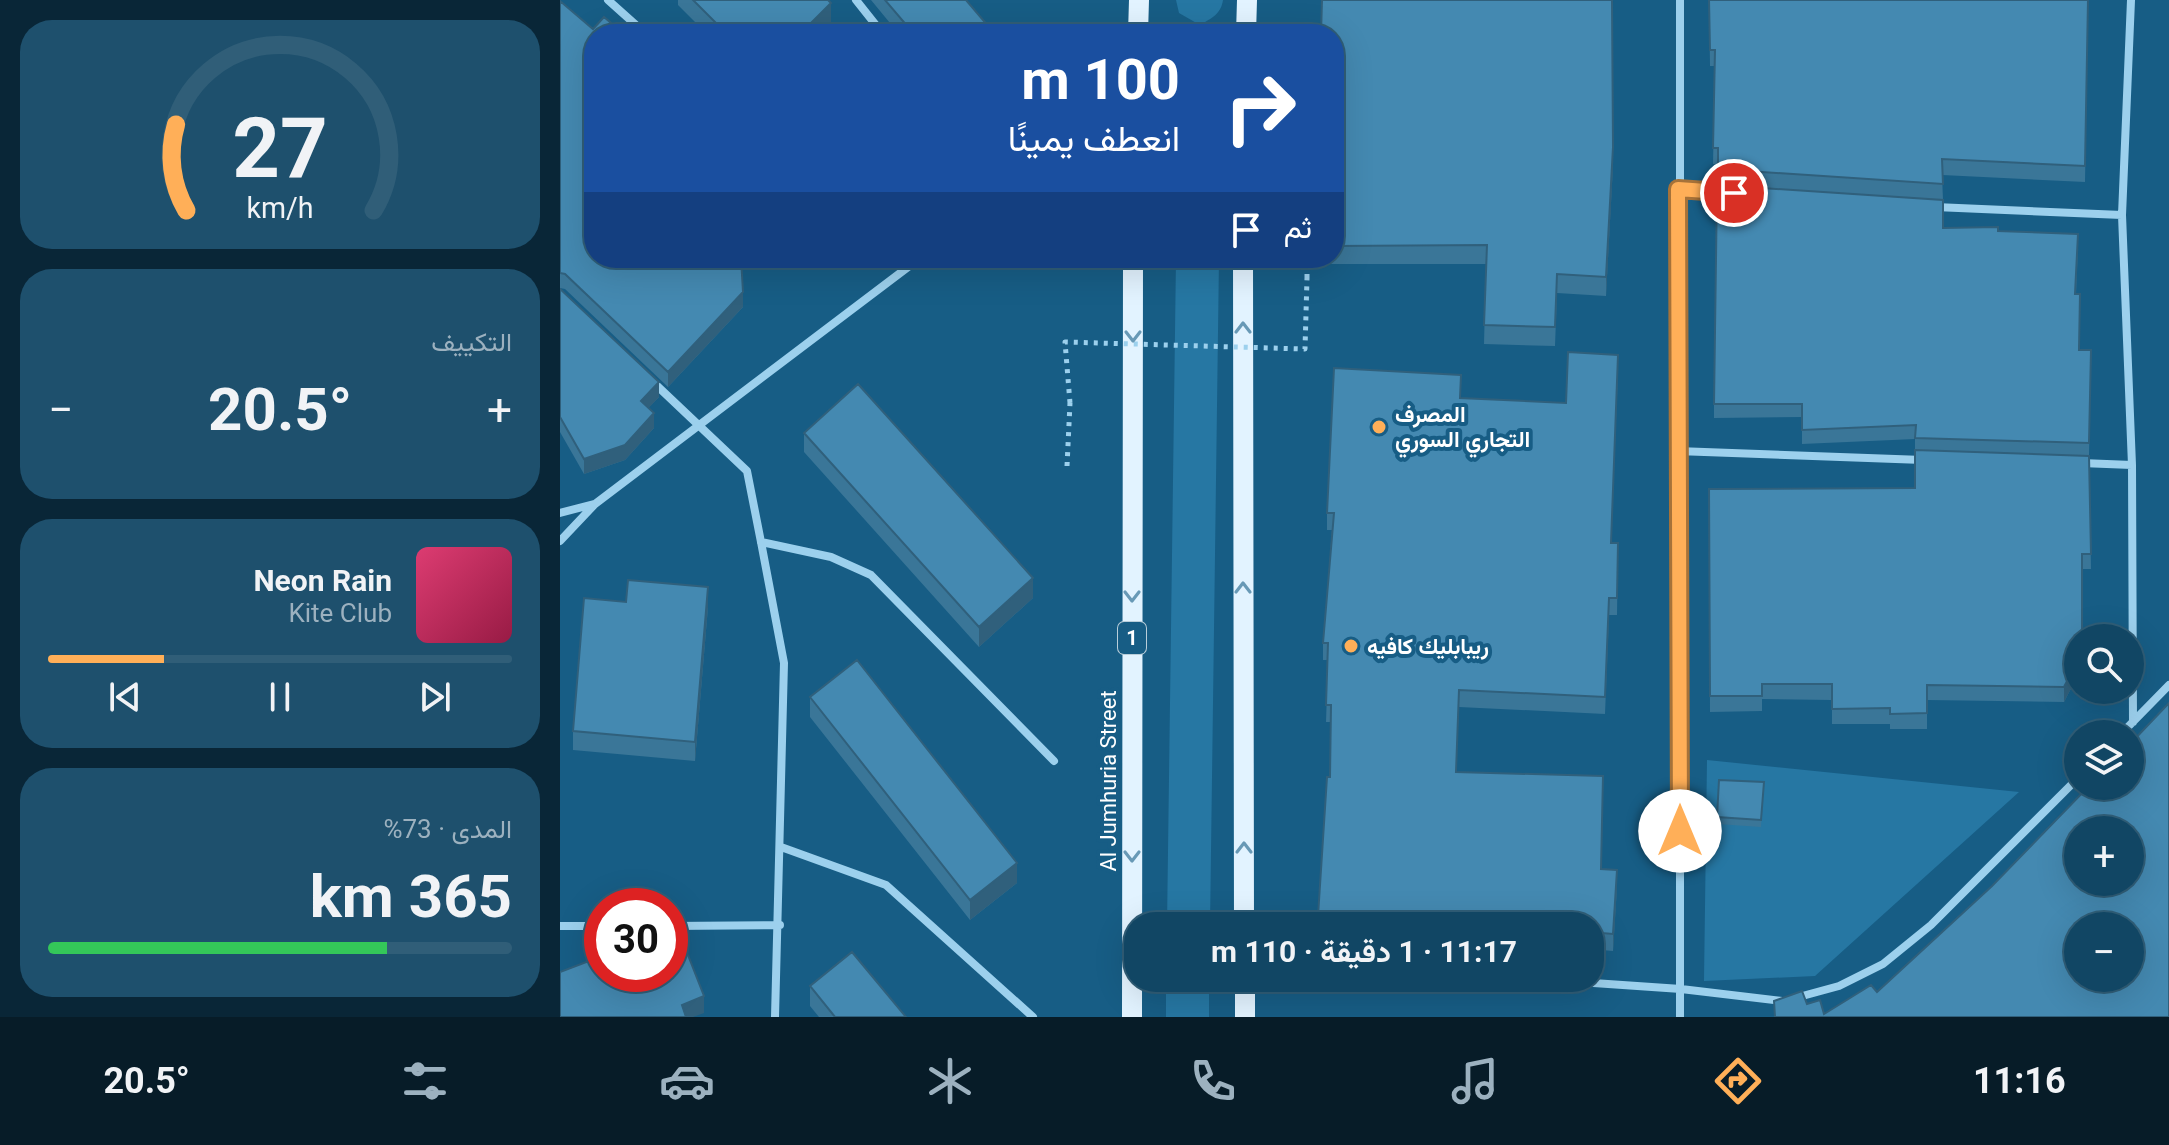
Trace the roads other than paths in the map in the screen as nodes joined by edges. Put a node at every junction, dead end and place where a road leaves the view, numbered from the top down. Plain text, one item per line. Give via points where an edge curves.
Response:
1 (608, 0) edge
2 (856, 0) edge
3 (1139, 0) edge
4 (1247, 0) edge
5 (1680, 0) edge
6 (2131, 0) edge
7 (635, 24) edge
8 (875, 24) edge
9 (1138, 24) edge
10 (1246, 24) edge
11 (1678, 189) junction
12 (1737, 193) edge
13 (1918, 206) edge
14 (2122, 215) junction
15 (907, 268) edge
16 (1133, 268) edge
17 (1243, 268) edge
18 (640, 370) edge
19 (697, 425) junction
20 (1677, 451) junction
21 (1936, 460) edge
22 (2072, 463) edge
23 (2132, 465) junction
24 (595, 504) junction
25 (560, 513) edge
26 (560, 541) edge
27 (761, 542) junction
28 (2169, 685) edge
29 (2133, 720) edge
30 (2135, 720) edge
31 (1054, 761) dead end
32 (2064, 792) edge
33 (781, 847) junction
34 (1244, 912) edge
35 (780, 925) junction
36 (560, 926) edge
37 (584, 926) edge
38 (688, 926) edge
39 (1604, 984) edge
40 (1681, 989) junction
41 (1245, 992) edge
42 (775, 1017) edge
43 (1033, 1017) edge
44 (1132, 1017) edge
45 (1245, 1017) edge
46 (1680, 1017) edge

1 - 7 street
2 - 8 street
3 - 9 main road
4 - 10 main road
5 - 11 street
6 - 14 street
11 - 12 street
11 - 20 street
13 - 14 street
14 - 23 street
15 - 19 street
16 -> 44 main road, Al Jumhuria Street / 1
34 -> 17 main road
18 - 19 street
19 - 24 street
19 - 27 street via 747,471
20 - 21 street
20 - 40 street
22 - 23 street
23 - 29 street
24 - 25 street
24 - 26 street
27 - 31 street via 831,557 871,575
27 - 33 street via 784,663
28 - 30 street
32 - 40 street via 1931,925 1883,964 1839,986 1785,1001
33 - 35 street
33 - 43 street via 886,885
35 - 38 street
35 - 42 street
36 - 37 street
39 - 40 street
40 - 46 street
41 - 45 main road

